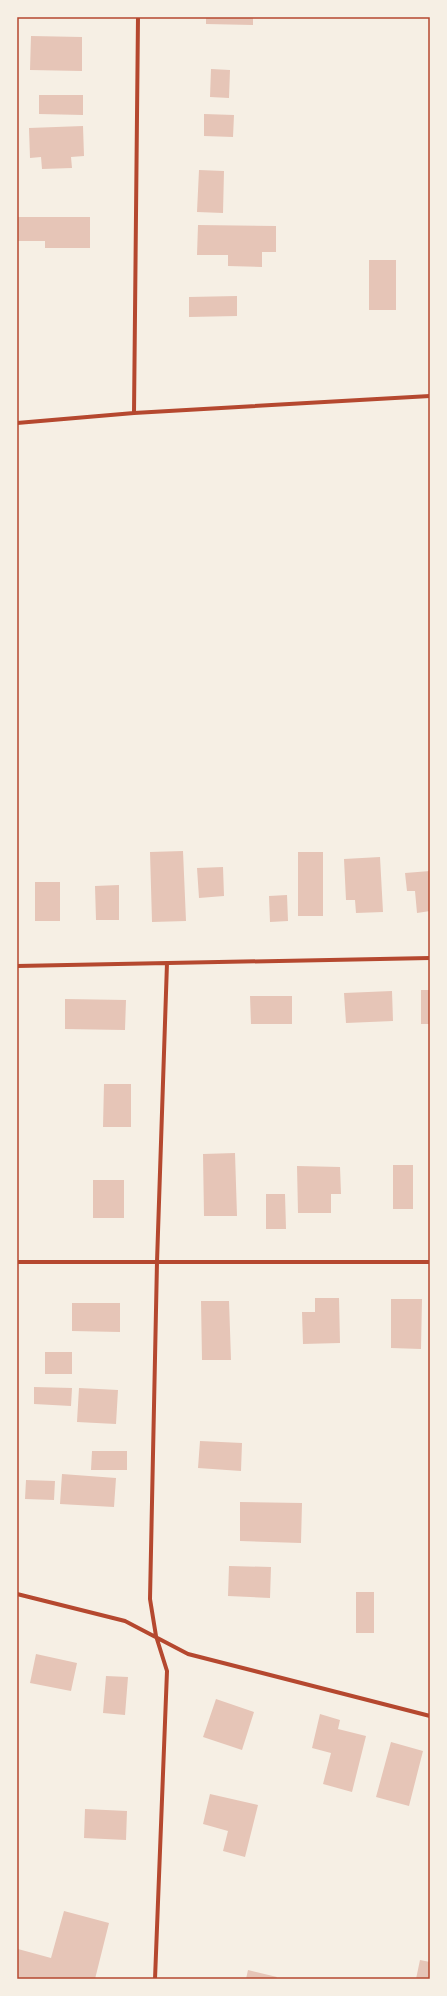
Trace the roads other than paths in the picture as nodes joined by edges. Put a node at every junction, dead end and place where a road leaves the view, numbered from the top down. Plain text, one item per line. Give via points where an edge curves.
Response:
1 (138, 17) edge
2 (430, 396) edge
3 (134, 413) junction
4 (17, 423) edge
5 (430, 958) edge
6 (168, 963) junction
7 (17, 966) edge
8 (17, 1262) edge
9 (157, 1262) junction
10 (430, 1262) edge
11 (17, 1594) edge
12 (156, 1636) junction
13 (430, 1716) edge
14 (155, 1979) edge

1 - 3 street
2 - 3 street
3 - 4 street
5 - 6 street
6 - 7 street
6 - 9 street
8 - 9 street
9 - 10 street
9 - 12 street via 150,1599
11 - 12 street via 125,1621
12 - 13 street via 188,1654
12 - 14 street via 167,1671

